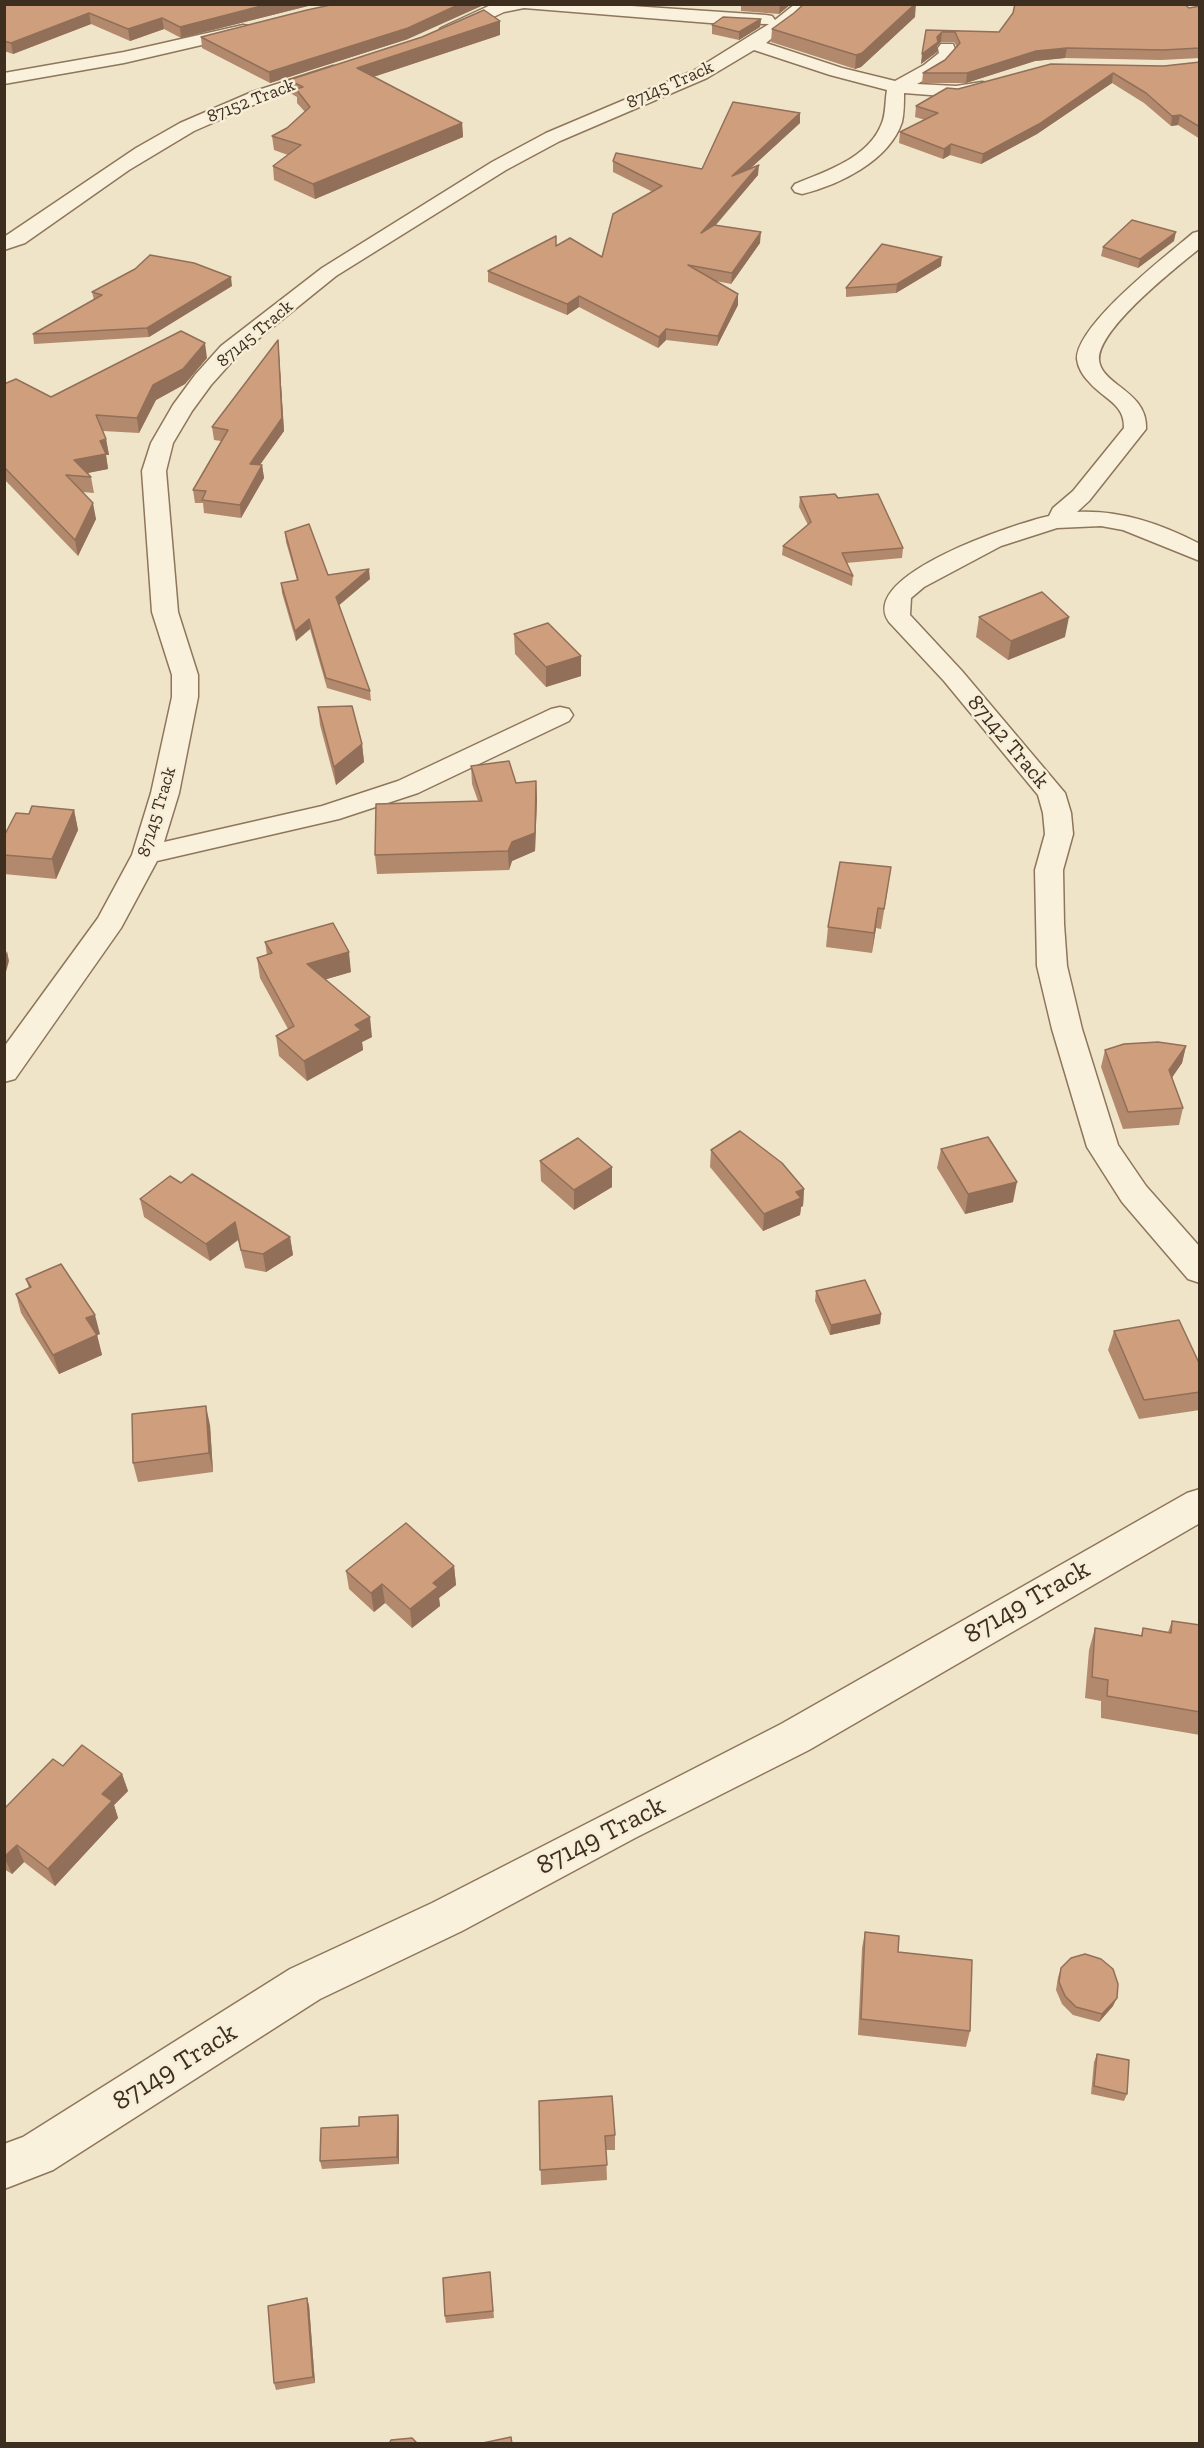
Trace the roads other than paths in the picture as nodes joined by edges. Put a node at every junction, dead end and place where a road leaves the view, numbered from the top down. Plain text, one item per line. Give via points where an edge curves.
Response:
1 (507, 4) edge
2 (520, 4) edge
3 (529, 4) edge
4 (806, 4) edge
5 (512, 5) edge
6 (786, 21) junction
7 (257, 26) edge
8 (427, 41) edge
9 (752, 44) junction
10 (947, 48) dead end
11 (352, 65) edge
12 (4, 79) edge
13 (996, 82) edge
14 (896, 88) junction
15 (801, 188) dead end
16 (1200, 237) edge
17 (4, 244) edge
18 (1061, 520) junction
19 (1200, 554) edge
20 (560, 716) dead end
21 (146, 855) junction
22 (4, 1071) edge
23 (1200, 1270) edge
24 (1200, 1504) edge
25 (4, 2168) edge

1 - 5 street
2 - 5 street
3 - 6 street
4 - 6 street, 87145 Track
5 - 8 street
6 - 9 street, 87145 Track
7 - 12 street via 161,51
9 - 14 street
9 - 21 street, 87145 Track via 701,74 553,136 329,272 229,351 181,410 162,443 154,471 165,612 185,675 185,697 165,793
10 - 14 street via 948,54 925,73
11 - 17 street, 87152 Track via 281,87 186,127
13 - 14 street via 953,93
14 - 15 street via 892,125 878,145 860,163
16 - 18 street via 1119,307 1090,350 1092,371 1133,410 1135,429 1081,496 1061,513
18 - 19 street, 87142 Track via 1098,519 1130,524
18 - 23 street, 87142 Track via 992,541 908,586 898,596 898,617 1051,793 1059,834 1049,870 1052,966 1103,1147 1134,1194
20 - 21 street via 408,787 329,813
21 - 22 street, 87145 Track via 111,921
24 - 25 street, 87149 Track via 795,1737 447,1917 305,1984 37,2154

